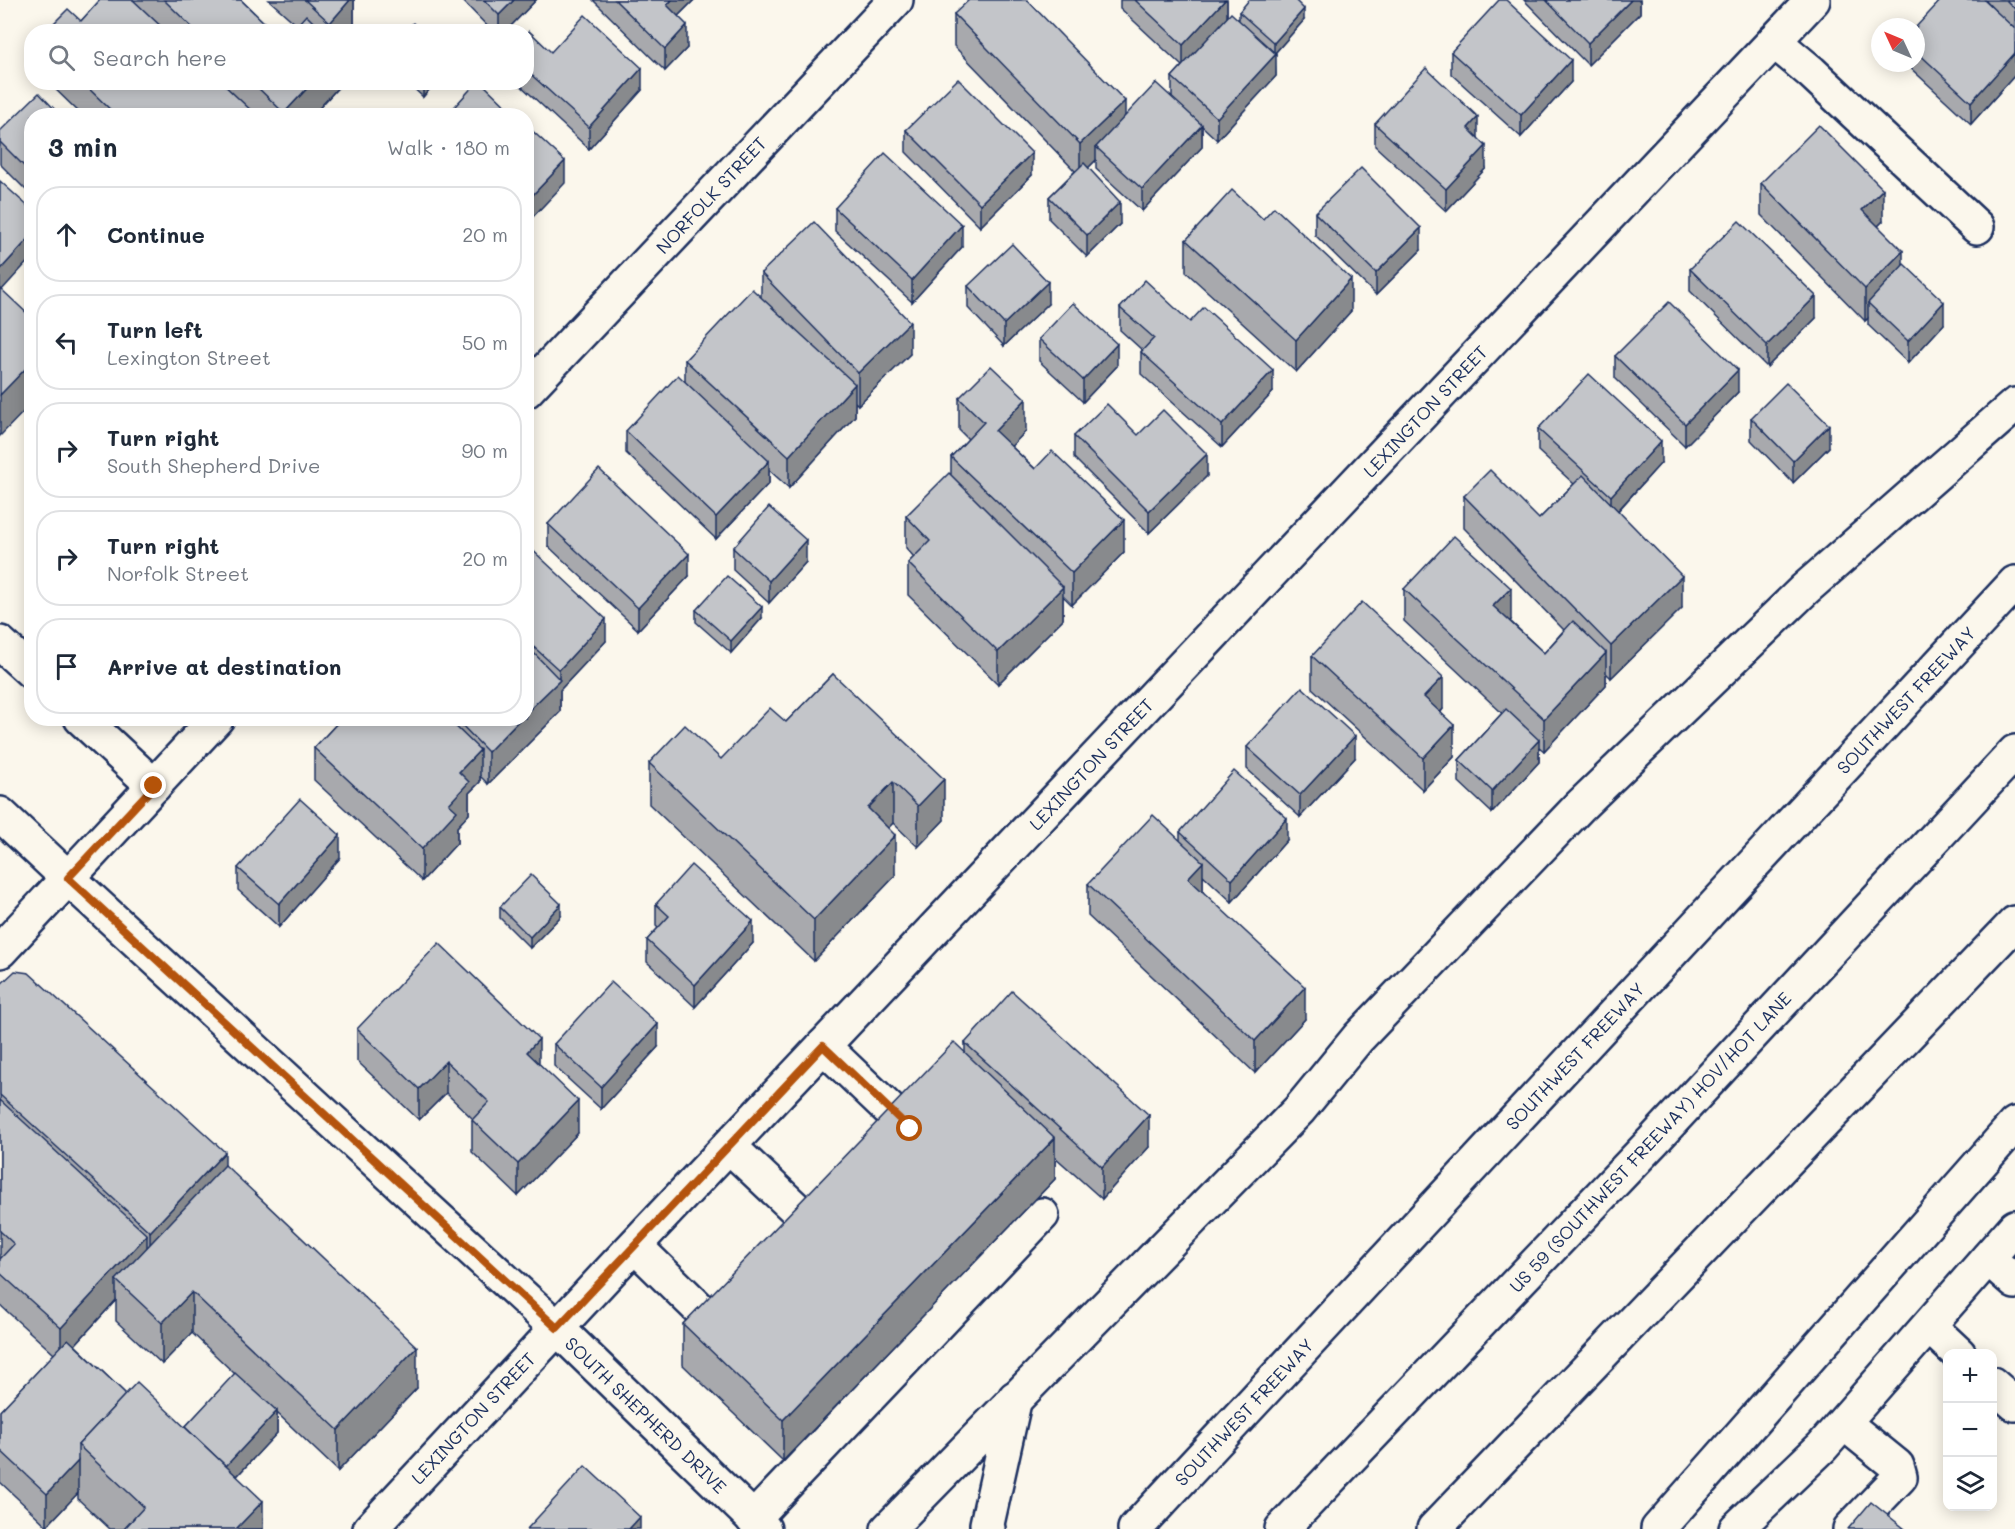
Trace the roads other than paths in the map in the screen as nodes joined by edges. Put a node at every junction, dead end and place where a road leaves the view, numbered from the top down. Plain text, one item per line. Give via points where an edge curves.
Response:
1 (896, 0) edge
2 (1813, 0) edge
3 (1774, 41) junction
4 (1977, 227) dead end
5 (534, 383) edge
6 (2015, 405) edge
7 (2015, 583) edge
8 (0, 643) edge
9 (24, 665) edge
10 (90, 726) edge
11 (210, 726) edge
12 (2015, 752) edge
13 (154, 786) junction
14 (0, 814) edge
15 (68, 878) junction
16 (2015, 922) edge
17 (0, 951) edge
18 (823, 1046) junction
19 (2015, 1124) edge
20 (910, 1129) edge
21 (729, 1146) junction
22 (1024, 1227) dead end
23 (2015, 1227) edge
24 (816, 1228) edge
25 (635, 1246) junction
26 (1988, 1258) junction
27 (2015, 1282) edge
28 (1929, 1326) junction
29 (557, 1328) junction
30 (719, 1328) edge
31 (1955, 1349) edge
32 (1997, 1388) edge
33 (1015, 1398) junction
34 (2015, 1404) edge
35 (1844, 1423) junction
36 (758, 1524) edge
37 (370, 1529) edge
38 (888, 1529) edge
39 (988, 1529) edge
40 (1135, 1529) edge
41 (1282, 1529) edge
42 (1434, 1529) edge
43 (1658, 1529) edge
44 (1736, 1529) edge
45 (1850, 1529) edge

1 - 5 main road, NORFOLK STREET
2 - 3 main road, LEXINGTON STREET
3 - 4 main road
3 - 18 main road, LEXINGTON STREET
6 - 33 main road via 1805,589 1580,806 1358,1038 1299,1110
7 - 40 main road, SOUTHWEST FREEWAY
8 - 9 main road
10 - 13 main road
11 - 13 main road
12 - 41 main road, US 59 (SOUTHWEST FREEWAY) HOV/HOT LANE via 1653,1141
13 - 15 main road
14 - 15 main road, SOUTH SHEPHERD DRIVE
15 - 17 main road
15 - 29 main road, SOUTH SHEPHERD DRIVE
16 - 42 main road
18 - 20 main road
18 - 21 main road, LEXINGTON STREET
19 - 43 main road
21 - 24 main road
21 - 25 main road, LEXINGTON STREET
22 - 36 main road via 831,1424
23 - 26 main road
25 - 29 main road, LEXINGTON STREET
25 - 30 main road
26 - 27 main road
26 - 28 main road
28 - 31 main road
28 - 35 main road
29 - 36 main road, SOUTH SHEPHERD DRIVE
29 - 37 main road, LEXINGTON STREET
32 - 34 main road
33 - 38 main road
33 - 39 main road
35 - 44 main road
35 - 45 main road via 1897,1466 1900,1477

